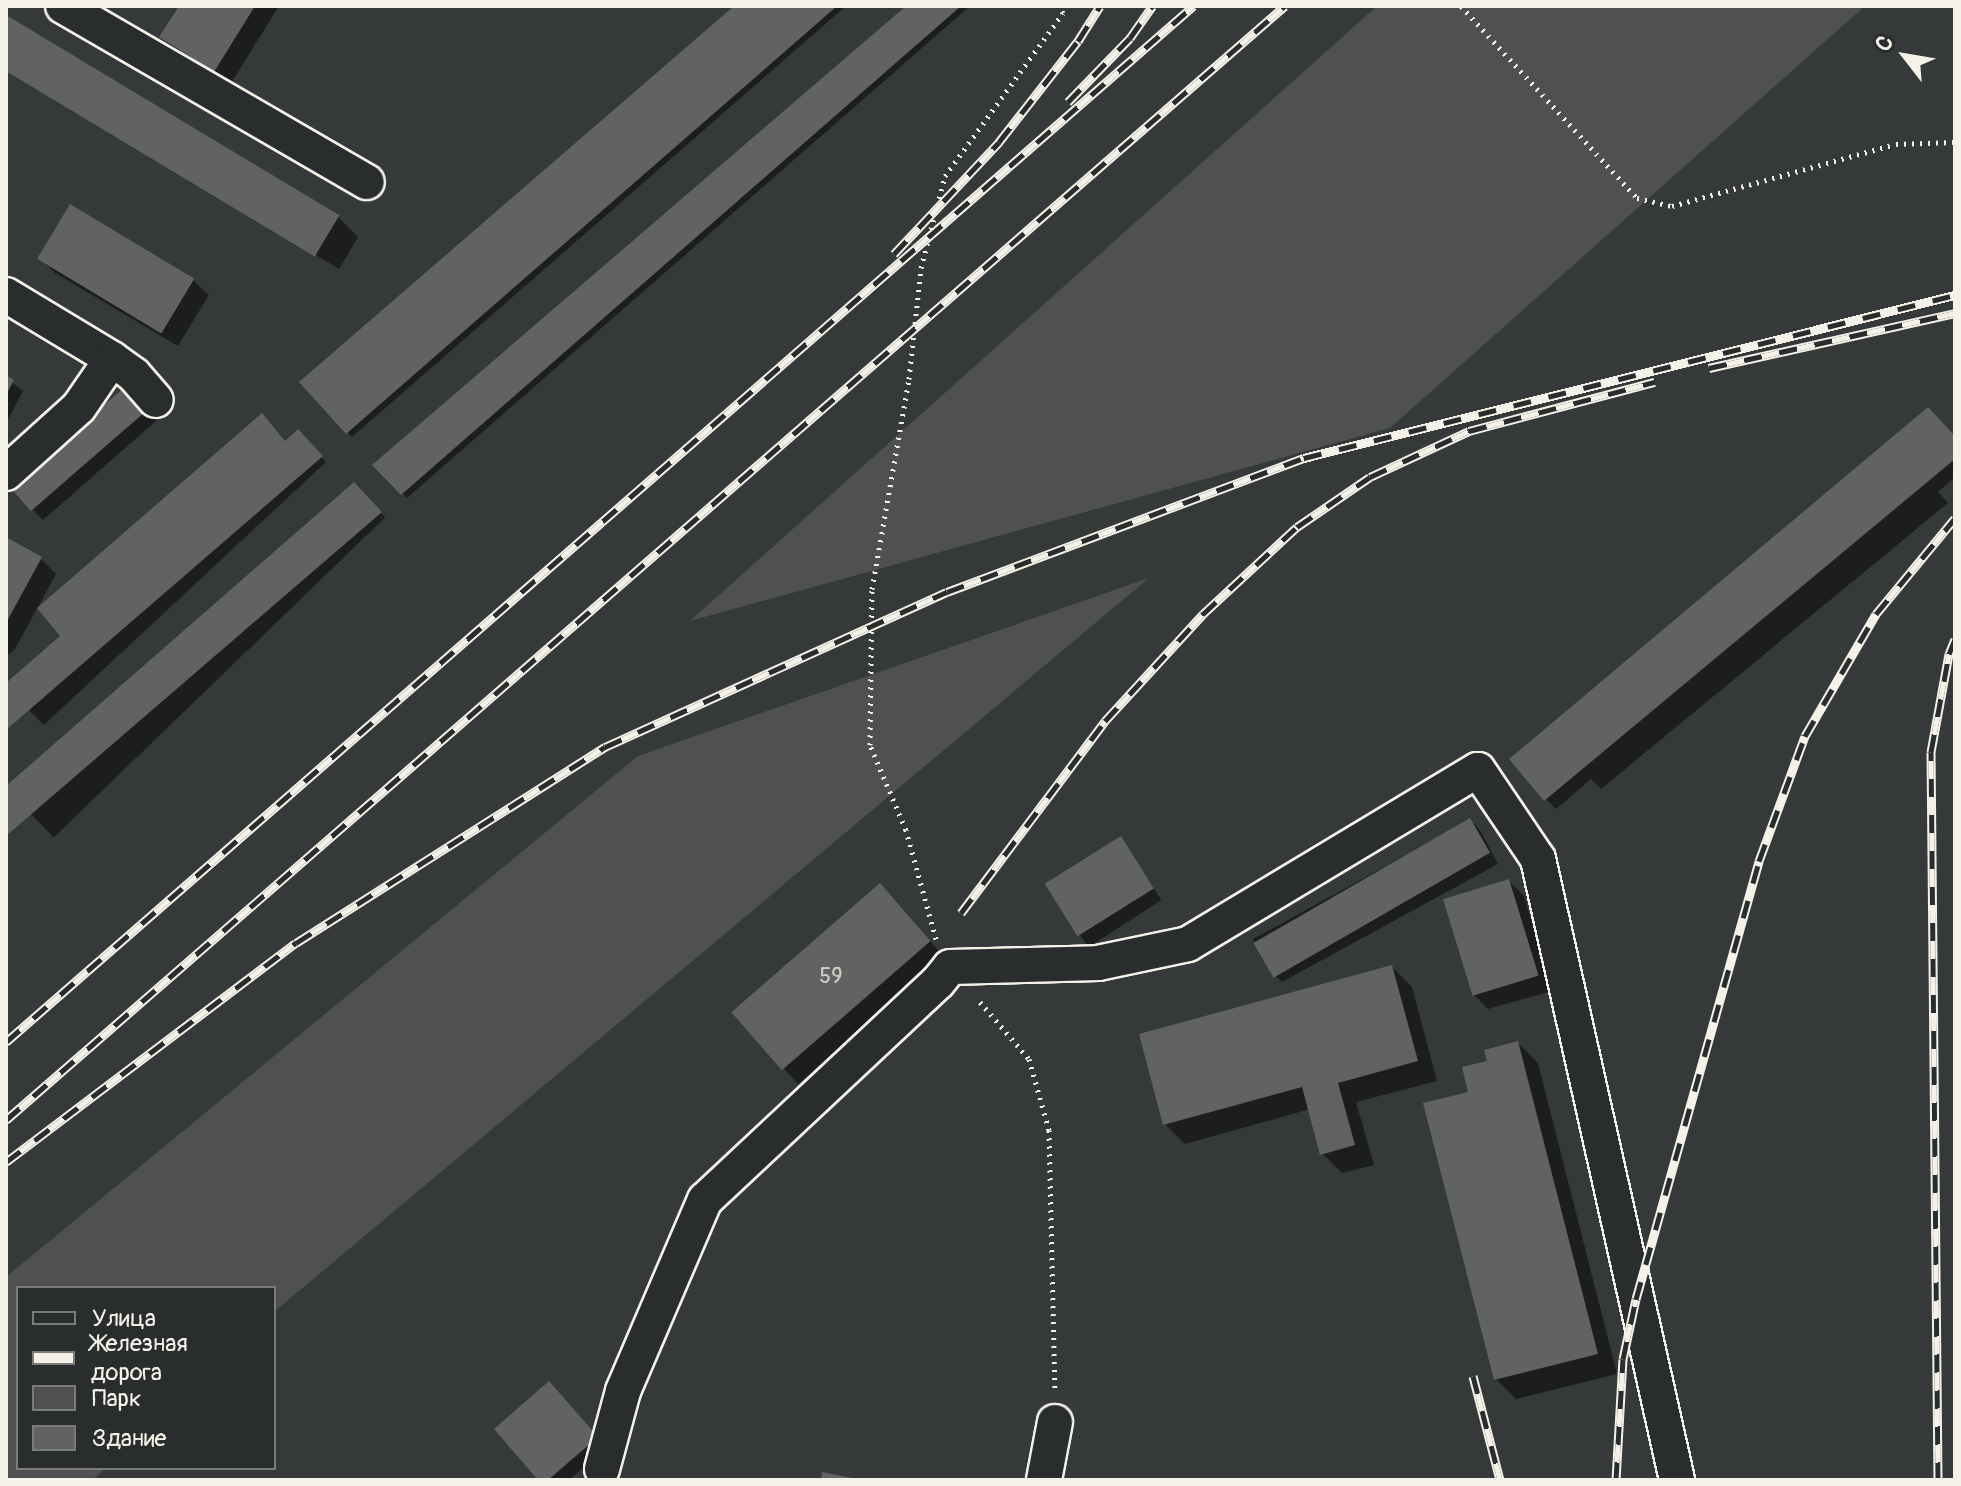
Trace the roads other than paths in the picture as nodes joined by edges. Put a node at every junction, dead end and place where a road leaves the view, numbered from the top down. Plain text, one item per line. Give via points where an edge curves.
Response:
1 (63, 6) edge
2 (104, 16) edge
3 (367, 182) dead end
4 (6, 295) edge
5 (112, 359) junction
6 (156, 400) dead end
7 (6, 473) edge
8 (1055, 1422) road end
9 (602, 1469) dead end
10 (1044, 1480) edge
11 (1677, 1480) edge

1 - 2 lane
2 - 3 lane
4 - 5 lane
5 - 6 lane
5 - 7 lane via 79,407
8 - 10 lane
9 - 11 lane via 623,1391 705,1200 950,967 1098,963 1188,944 1478,770 1538,859

